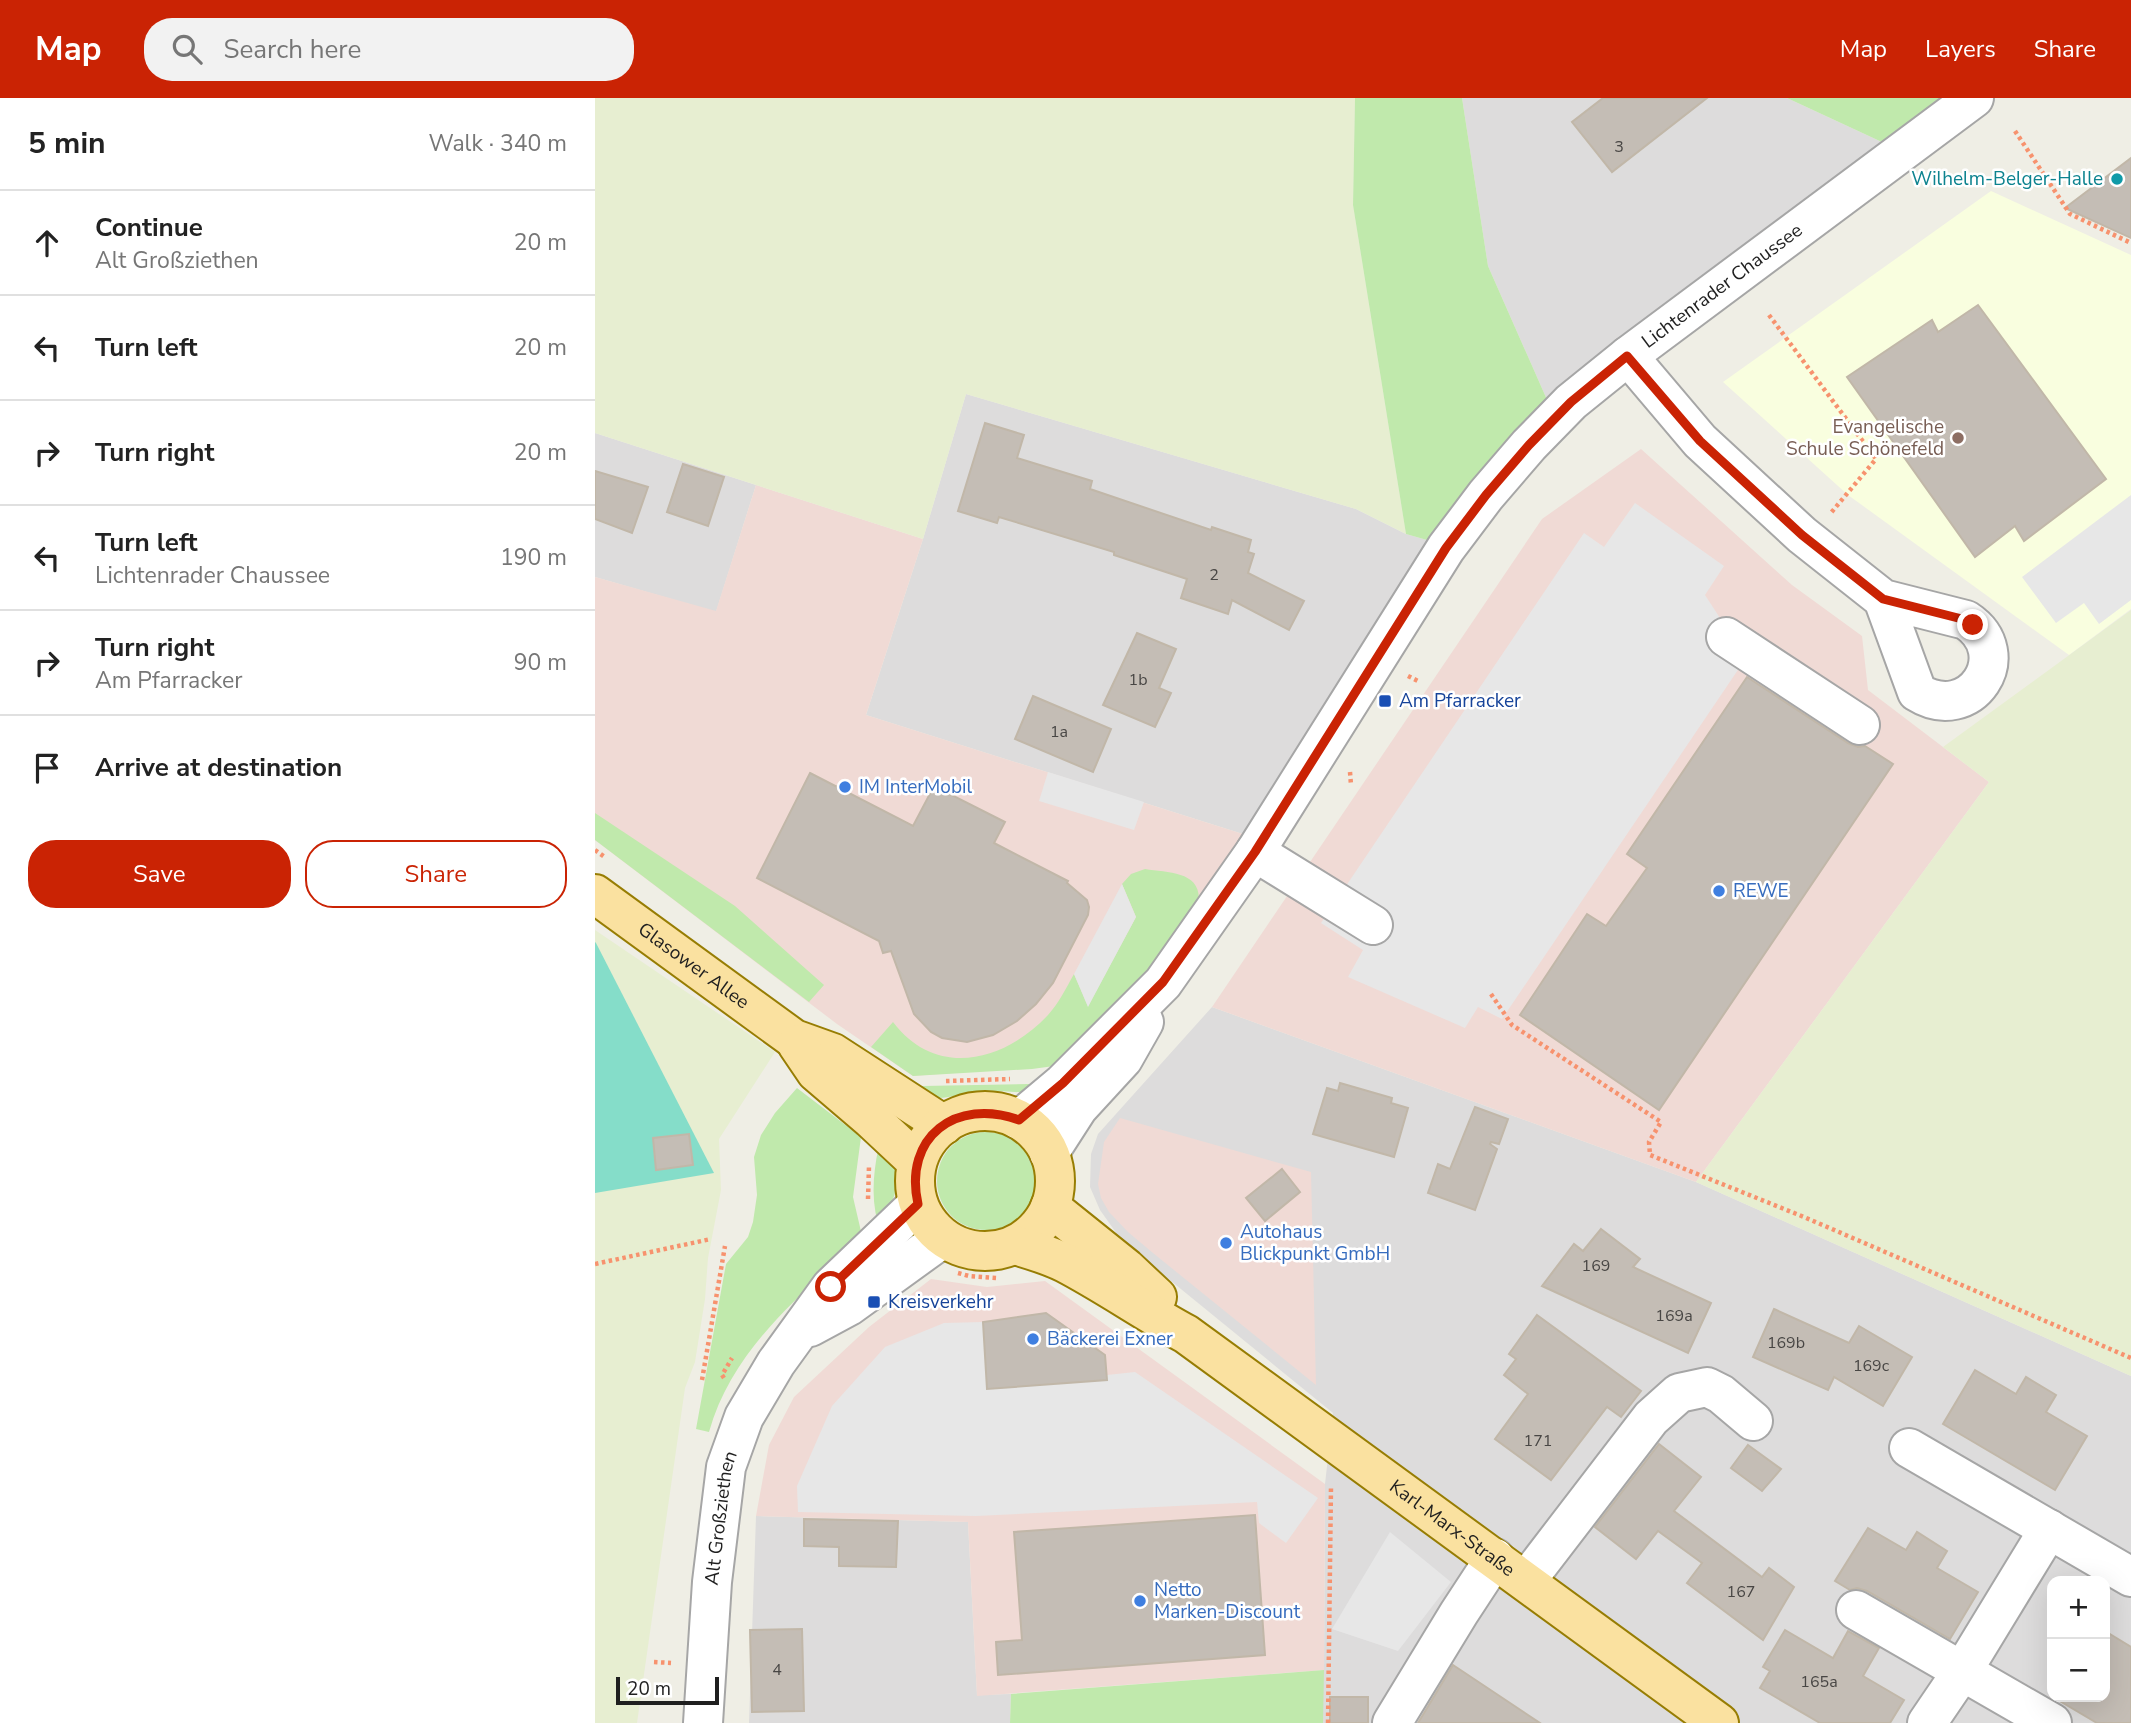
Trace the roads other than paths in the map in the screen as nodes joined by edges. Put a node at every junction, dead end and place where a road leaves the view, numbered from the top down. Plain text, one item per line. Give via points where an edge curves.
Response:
1 (1973, 98) edge
2 (1627, 356) junction
3 (1883, 599) dead end
4 (1725, 637) dead end
5 (1860, 725) dead end
6 (1255, 852) junction
7 (595, 894) edge
8 (1373, 925) dead end
9 (1163, 982) junction
10 (794, 1040) junction
11 (1019, 1120) junction
12 (944, 1125) junction
13 (1049, 1153) junction
14 (917, 1163) junction
15 (918, 1204) junction
16 (1050, 1207) junction
17 (946, 1254) junction
18 (1009, 1261) junction
19 (799, 1333) junction
20 (1186, 1334) junction
21 (1753, 1422) dead end
22 (1909, 1448) dead end
23 (2049, 1529) junction
24 (1495, 1558) junction
25 (2131, 1577) edge
26 (1526, 1581) junction
27 (1856, 1610) dead end
28 (1963, 1670) junction
29 (703, 1723) edge
30 (1392, 1723) edge
31 (1719, 1723) edge
32 (1927, 1723) edge
33 (2052, 1723) edge

1 - 2 street, Lichtenrader Chaussee
2 - 3 street via 1700,441 1802,535
2 - 6 street, Lichtenrader Chaussee via 1571,402 1529,445 1446,548
4 - 5 street
6 - 8 street
6 - 9 street, Lichtenrader Chaussee
7 - 10 main road, Glasower Allee
9 - 11 street, Lichtenrader Chaussee via 1063,1083
9 - 13 street, Lichtenrader Chaussee via 1139,1034 1078,1108
10 - 12 main road, Glasower Allee via 833,1053
10 - 14 main road, Glasower Allee via 816,1072
11 - 12 main road via 981,1112 961,1115
11 - 13 main road
12 - 14 main road via 927,1141
13 - 16 main road via 1055,1189
14 - 15 main road
15 - 17 main road
15 - 19 street, Alt Großziethen via 831,1287
16 - 18 main road
16 - 20 main road, Karl-Marx-Straße via 1148,1289
17 - 18 main road via 960,1247 997,1250
17 - 19 street, Alt Großziethen
18 - 20 main road, Karl-Marx-Straße via 1064,1262
19 - 29 street, Alt Großziethen via 758,1389 726,1466 712,1582
20 - 24 main road, Karl-Marx-Straße
21 - 26 street via 1707,1387 1679,1393 1651,1418
22 - 23 street
23 - 25 street
23 - 28 street
24 - 26 main road, Karl-Marx-Straße
24 - 30 street
26 - 31 main road, Karl-Marx-Straße
27 - 28 street
28 - 32 street
28 - 33 street

